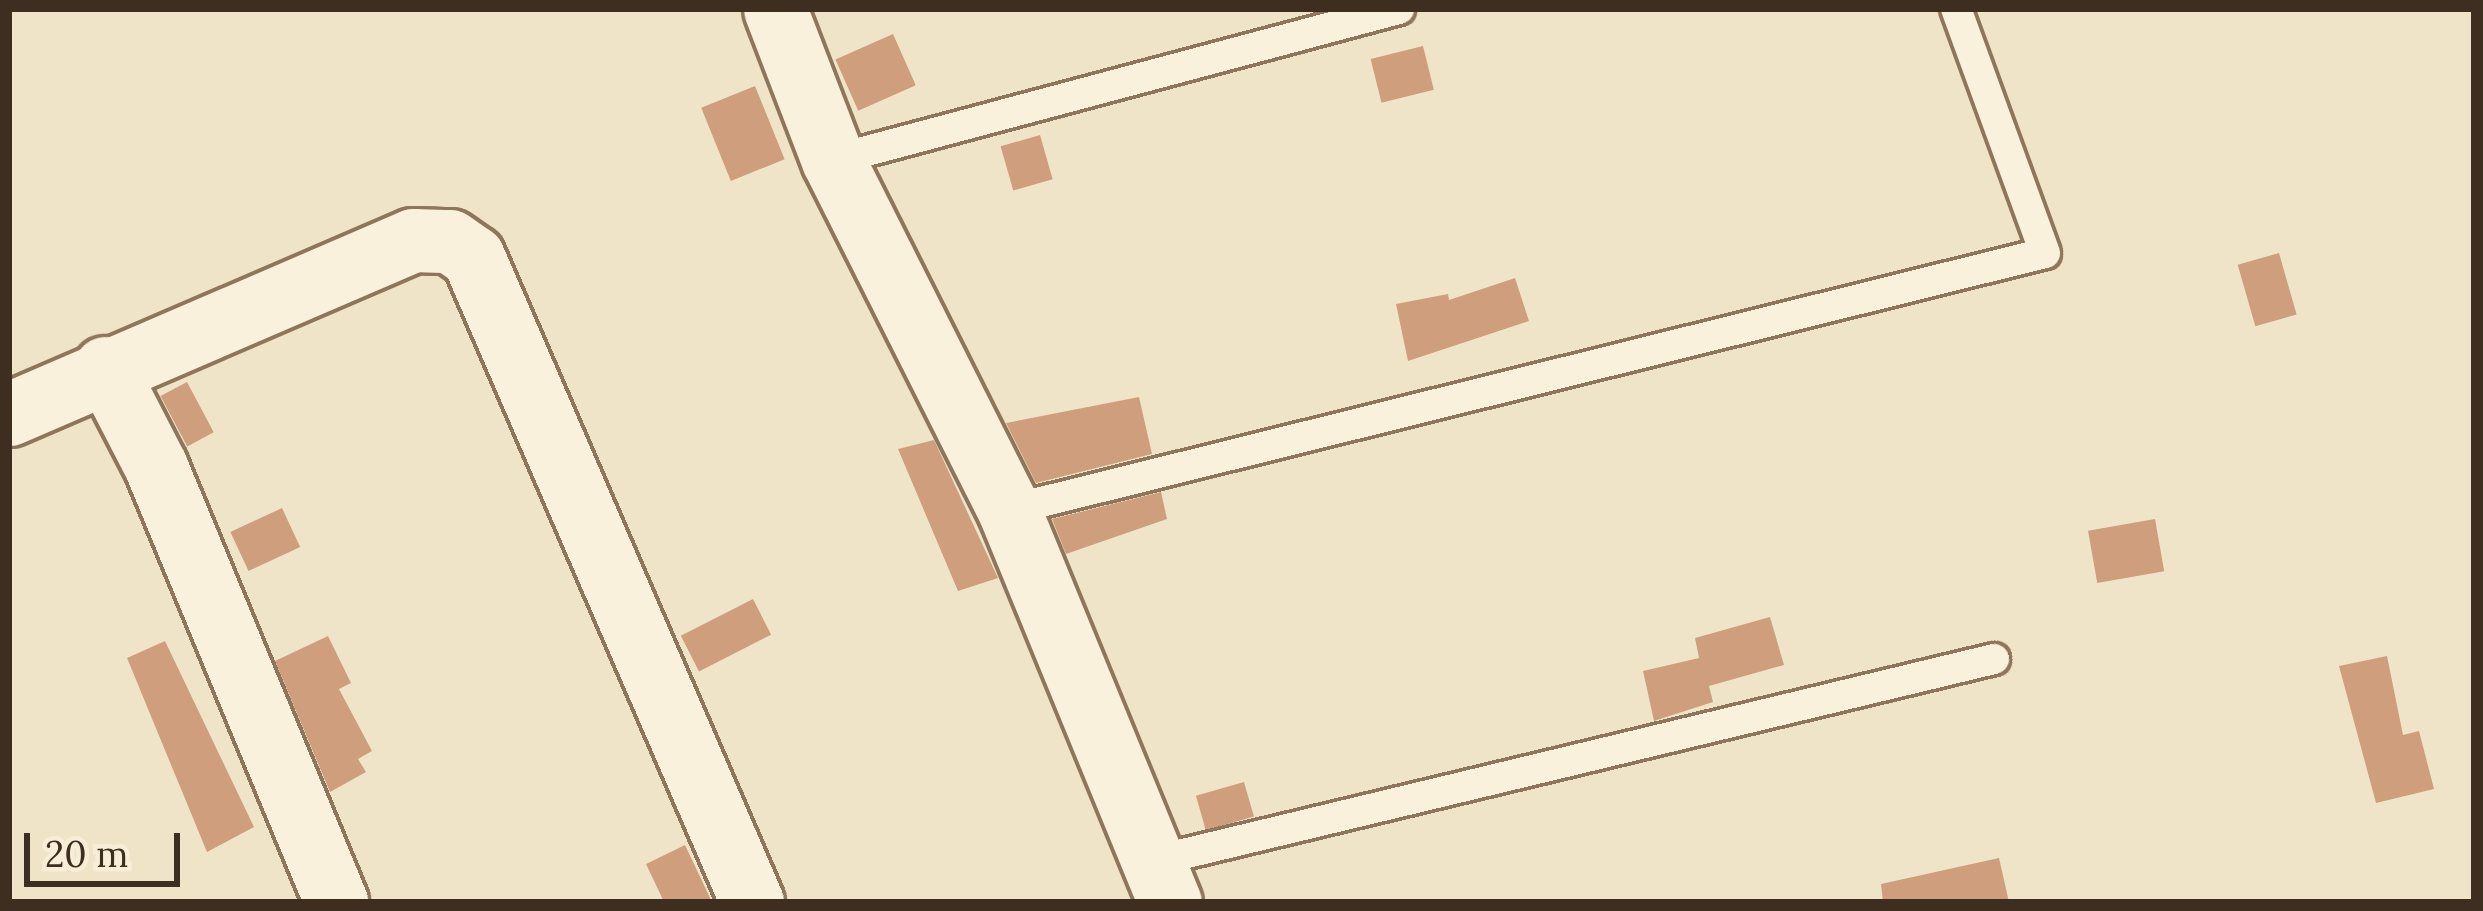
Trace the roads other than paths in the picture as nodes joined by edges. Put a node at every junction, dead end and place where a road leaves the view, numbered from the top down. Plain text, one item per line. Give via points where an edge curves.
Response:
1 (775, 9) edge
2 (1399, 9) edge
3 (1956, 9) edge
4 (833, 160) junction
5 (105, 368) junction
6 (9, 414) edge
7 (1009, 510) junction
8 (1994, 659) dead end
9 (1162, 882) edge
10 (336, 902) edge
11 (752, 902) edge

1 - 4 street
2 - 4 lane
3 - 7 lane via 2045,254
4 - 7 street
5 - 6 street
5 - 10 street via 156,467
5 - 11 street via 413,240 450,241 473,257
7 - 9 street
8 - 9 lane

